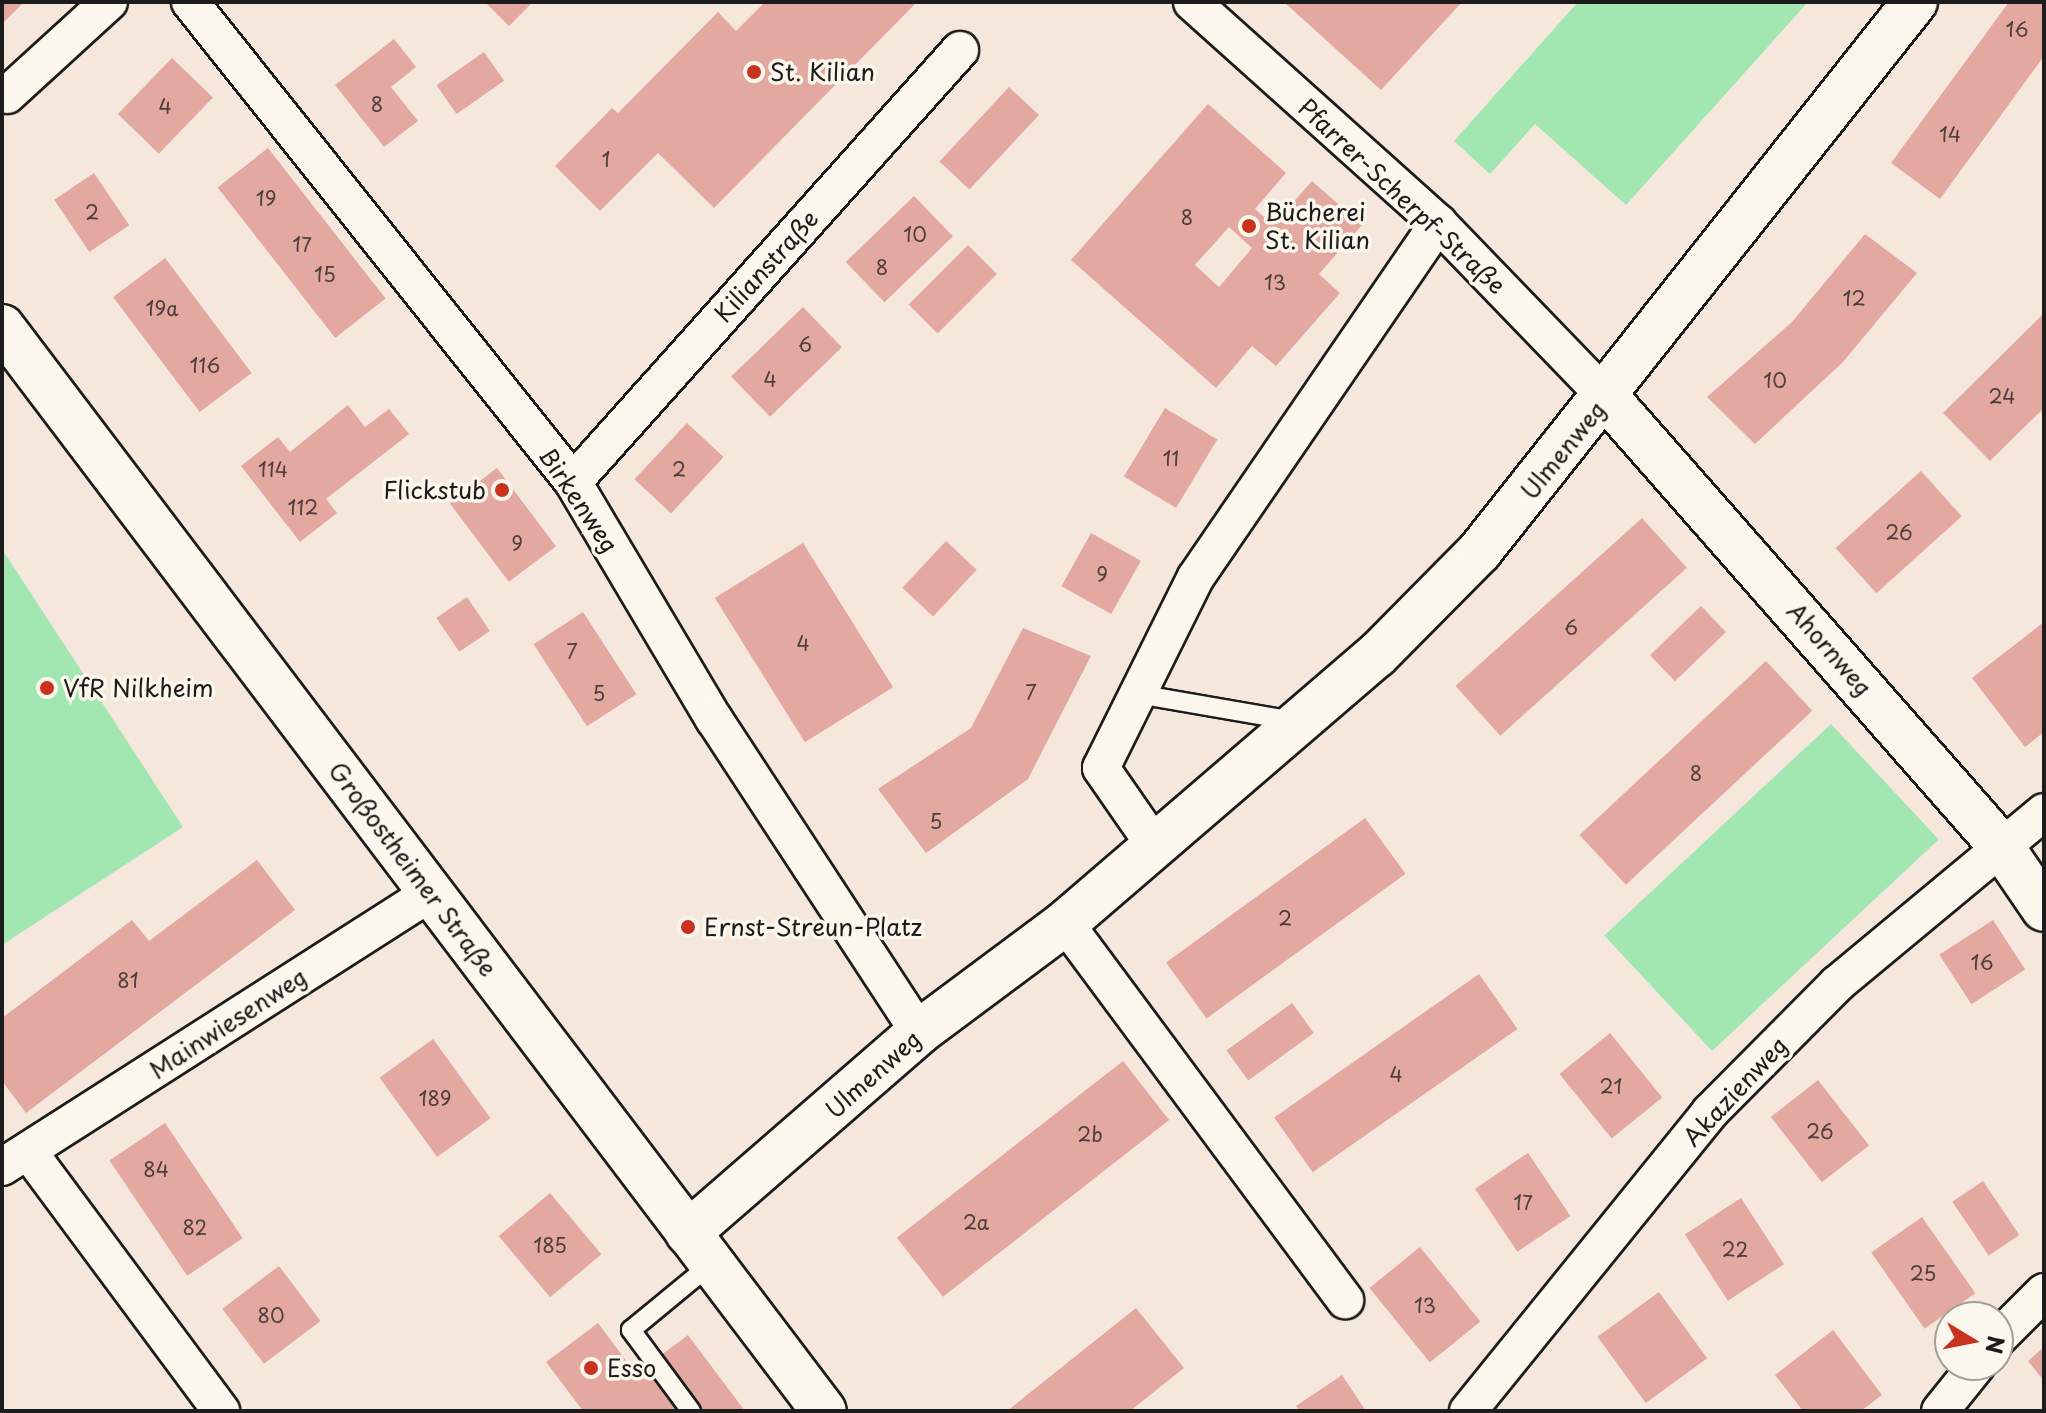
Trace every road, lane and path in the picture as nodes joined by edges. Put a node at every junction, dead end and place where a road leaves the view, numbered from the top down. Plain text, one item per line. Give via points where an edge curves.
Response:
1 (109, 2) edge
2 (190, 2) edge
3 (1192, 2) edge
4 (1915, 2) edge
5 (960, 50) dead end
6 (7, 95) dead end
7 (1438, 223) junction
8 (2, 327) edge
9 (1606, 397) junction
10 (573, 482) junction
11 (1137, 694) junction
12 (1303, 723) junction
13 (2044, 812) edge
14 (1155, 846) junction
15 (2001, 846) junction
16 (429, 894) junction
17 (2044, 909) edge
18 (1065, 923) junction
19 (919, 1032) junction
20 (15, 1159) edge
21 (700, 1248) junction
22 (2044, 1292) edge
23 (1345, 1300) dead end
24 (2014, 1322) edge
25 (1964, 1381) edge
26 (822, 1410) edge
27 (221, 1411) edge
28 (691, 1411) edge
29 (1468, 1411) edge
30 (1940, 1411) edge

1 - 6 street
2 - 10 street, Birkenweg
3 - 7 street, Pfarrer-Scherpf-Straße
4 - 9 street, Ulmenweg
5 - 10 street, Kilianstraße
7 - 9 street, Pfarrer-Scherpf-Straße
7 - 11 street via 1196,577
8 - 16 street, Großostheimer Straße
9 - 12 street, Ulmenweg via 1479,552
9 - 15 street, Ahornweg
10 - 19 street, Birkenweg via 714,719
11 - 12 lane
11 - 14 street via 1101,768
12 - 14 street, Ulmenweg
13 - 15 street, Akazienweg
14 - 18 street, Ulmenweg
15 - 17 street, Ahornweg
15 - 29 street, Akazienweg via 1837,984 1710,1112
16 - 20 street, Mainwiesenweg
16 - 21 street, Großostheimer Straße
18 - 19 street, Ulmenweg
18 - 23 street
19 - 21 street, Ulmenweg
20 - 27 street, Mainwiesenweg
21 - 26 street, Großostheimer Straße
21 - 28 lane via 631,1330
22 - 24 street
25 - 30 street

